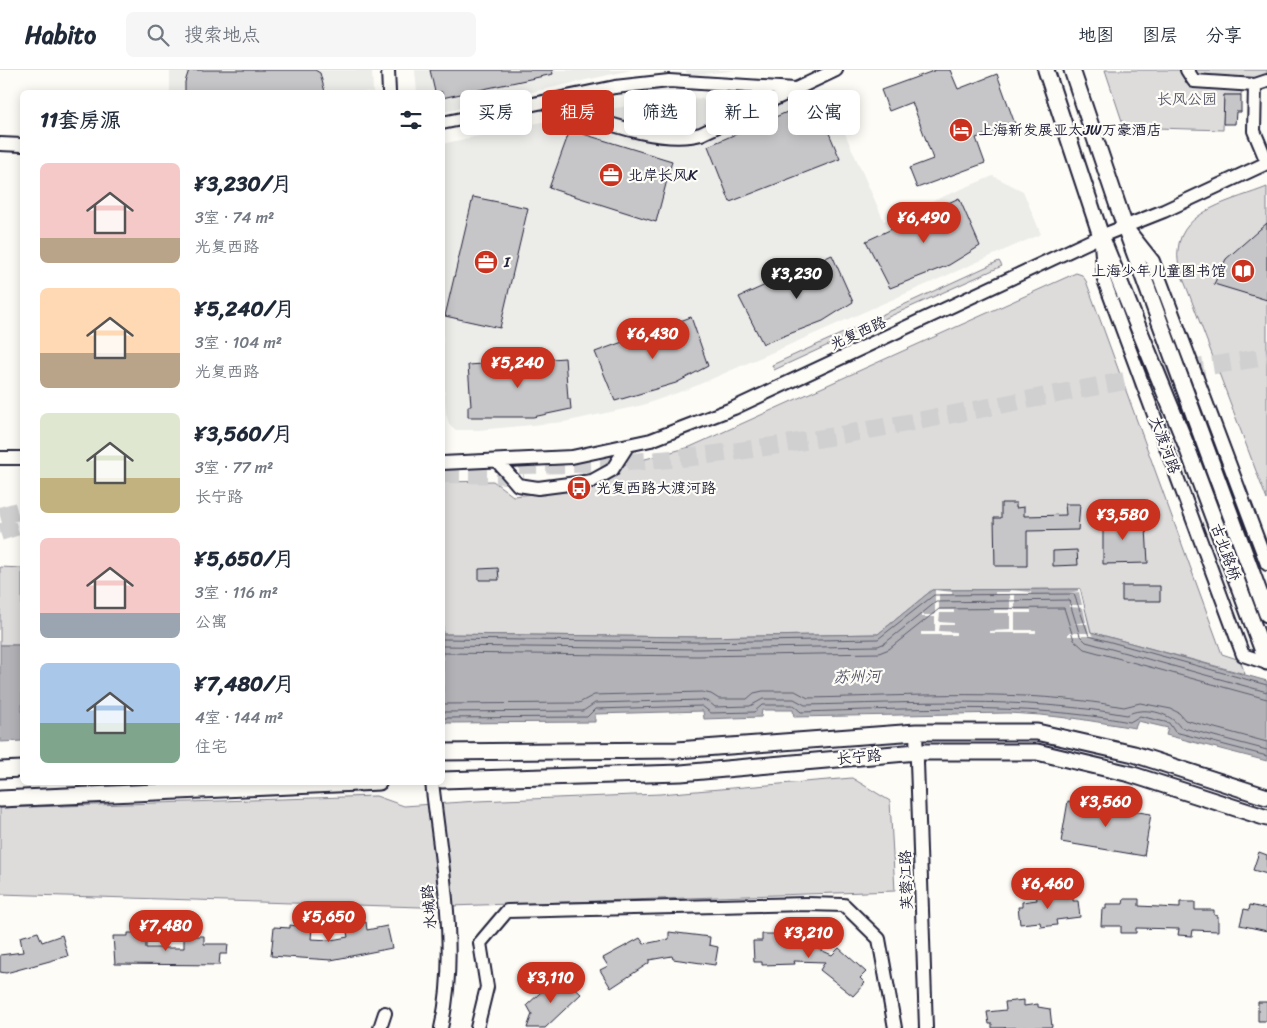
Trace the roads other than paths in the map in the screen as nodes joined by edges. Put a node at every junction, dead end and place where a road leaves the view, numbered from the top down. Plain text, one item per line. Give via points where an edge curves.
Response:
1 (388, 70) edge
2 (836, 70) edge
3 (1046, 70) edge
4 (1072, 70) edge
5 (1187, 70) edge
6 (669, 76) edge
7 (1261, 83) edge
8 (389, 90) edge
9 (601, 90) edge
10 (795, 90) joint
11 (788, 93) edge
12 (542, 102) edge
13 (445, 122) edge
14 (614, 123) edge
15 (0, 144) edge
16 (20, 146) edge
17 (1267, 162) edge
18 (1125, 227) junction
19 (1101, 236) junction
20 (1185, 442) joint
21 (628, 445) junction
22 (0, 458) edge
23 (20, 458) edge
24 (497, 461) junction
25 (445, 463) edge
26 (1267, 564) edge
27 (1267, 614) edge
28 (1267, 662) edge
29 (916, 732) junction
30 (445, 752) edge
31 (918, 752) junction
32 (20, 769) edge
33 (0, 770) edge
34 (445, 780) edge
35 (312, 785) edge
36 (432, 785) edge
37 (1267, 797) edge
38 (0, 799) edge
39 (1267, 818) edge
40 (386, 1013) dead end
41 (380, 1028) edge
42 (441, 1028) edge
43 (477, 1028) edge
44 (895, 1028) edge
45 (926, 1028) edge

1 - 8 street
2 - 10 street
3 - 19 main road, 大渡河路
4 - 18 main road
5 - 7 street via 1194,82
6 - 9 street
6 - 10 street
7 - 17 street via 1254,131
11 - 14 street via 685,138 652,135
12 - 13 street
15 - 16 street
17 - 18 street, 光复西路
18 - 19 street, 光复西路
18 - 26 street via 1153,261
18 - 27 main road, 古北路桥
19 - 20 main road, 大渡河路
19 - 21 street, 光复西路 via 734,408 651,440
19 - 28 street, 大渡河路 via 1104,280 1242,655
20 - 28 main road, 古北路桥
21 - 24 street, 光复西路 via 572,457
21 - 24 street via 612,470 592,481 538,488 518,485
22 - 23 street
24 - 25 street, 光复西路
29 - 30 main road, 长宁路 via 677,750
29 - 31 street, 芙蓉江路
29 - 37 main road, 长宁路 via 1037,732 1134,754
31 - 34 main road, 长宁路 via 681,772
31 - 39 main road, 长宁路 via 1037,752 1130,774
31 - 45 street, 芙蓉江路
32 - 33 main road
35 - 38 main road
36 - 42 street, 水城路 via 448,924 447,1003
40 - 41 street
43 - 44 street via 487,987 480,943 507,911 806,904 844,905 878,939

